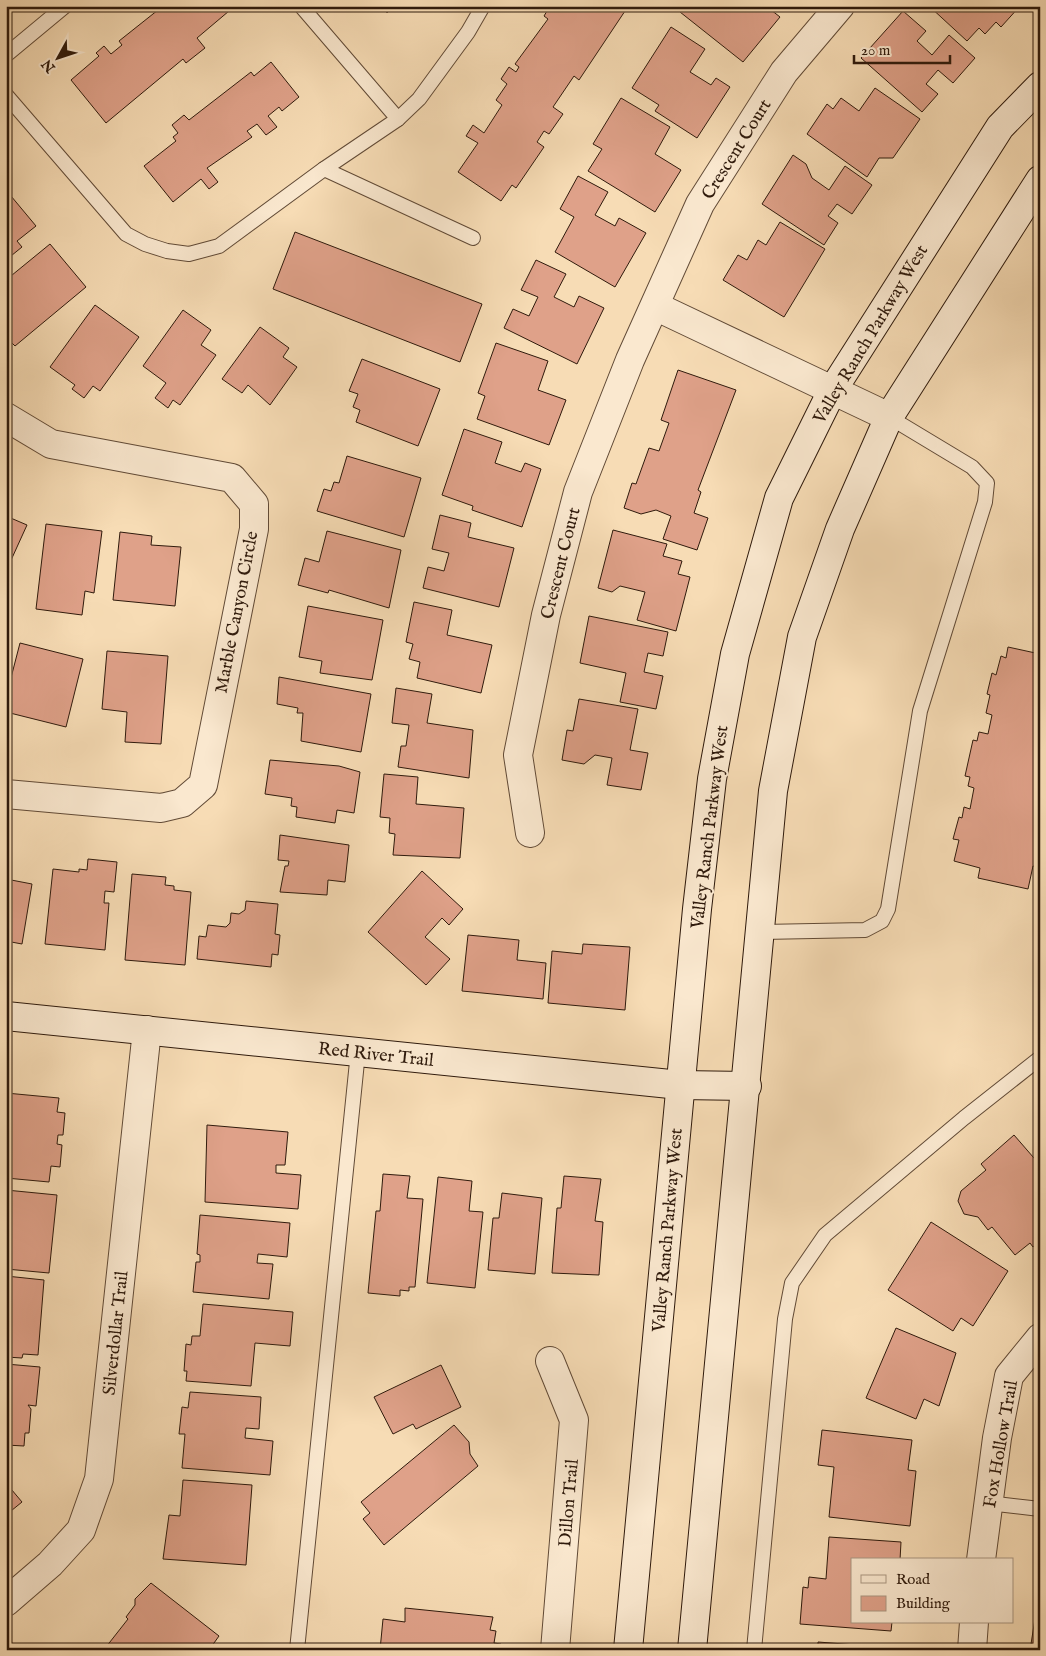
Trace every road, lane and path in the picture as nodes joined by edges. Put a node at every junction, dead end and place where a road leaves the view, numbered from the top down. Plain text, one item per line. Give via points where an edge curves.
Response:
1 (65, 6) edge
2 (300, 6) edge
3 (483, 6) edge
4 (840, 6) edge
5 (6, 55) edge
6 (1040, 86) edge
7 (6, 95) edge
8 (398, 119) junction
9 (324, 169) junction
10 (1040, 180) edge
11 (473, 238) dead end
12 (654, 306) junction
13 (832, 391) junction
14 (6, 417) edge
15 (890, 417) junction
16 (6, 794) edge
17 (530, 833) dead end
18 (761, 932) junction
19 (6, 1016) edge
20 (147, 1030) junction
21 (358, 1052) junction
22 (1040, 1058) edge
23 (680, 1085) junction
24 (746, 1086) junction
25 (1040, 1338) edge
26 (550, 1361) dead end
27 (988, 1504) junction
28 (1040, 1509) edge
29 (981, 1558) edge
30 (6, 1602) edge
31 (974, 1624) edge
32 (297, 1650) edge
33 (555, 1650) edge
34 (628, 1650) edge
35 (692, 1650) edge
36 (754, 1650) edge
37 (972, 1650) edge

1 - 5 lane
2 - 8 lane
3 - 8 lane via 468,32 419,98
4 - 12 street, Crescent Court via 784,72 700,204
6 - 13 street, Valley Ranch Parkway West via 1000,127
7 - 9 lane via 126,234 167,251 190,254 220,246
8 - 9 lane
9 - 11 lane
10 - 15 street
12 - 13 street
12 - 17 street, Crescent Court via 578,492 546,615 518,755
13 - 15 street
13 - 23 street, Valley Ranch Parkway West via 779,498 735,654 712,779
14 - 16 street, Marble Canyon Circle via 51,444 232,478 254,504 254,529 203,785 182,803 161,808
15 - 18 street via 840,529 802,637 773,791
15 - 18 lane via 972,467 987,483 985,502 920,711 888,909 882,921 865,930
18 - 24 street
19 - 20 street, Red River Trail
20 - 21 street, Red River Trail
20 - 30 street, Silverdollar Trail via 99,1479 81,1530 50,1564
21 - 23 street, Red River Trail
21 - 32 lane
22 - 36 lane via 825,1235 792,1283 785,1319
23 - 24 street, Red River Trail
23 - 34 street, Valley Ranch Parkway West
24 - 35 street
25 - 27 street, Fox Hollow Trail via 1009,1376
26 - 33 street, Dillon Trail via 574,1420
27 - 28 lane
27 - 29 street, Fox Hollow Trail
31 - 37 street

